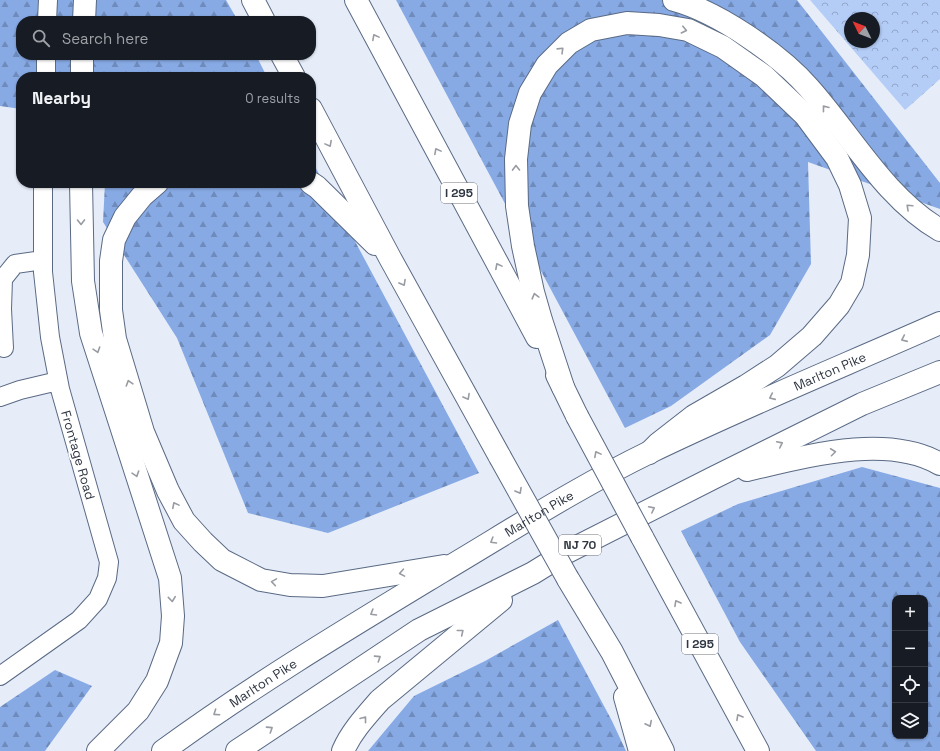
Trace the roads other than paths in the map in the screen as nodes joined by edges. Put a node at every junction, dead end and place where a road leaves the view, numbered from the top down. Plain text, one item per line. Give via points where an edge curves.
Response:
1 (48, 0) edge
2 (85, 0) edge
3 (253, 0) edge
4 (356, 0) edge
5 (674, 0) edge
6 (47, 16) edge
7 (84, 16) edge
8 (261, 16) edge
9 (46, 60) edge
10 (82, 60) edge
11 (285, 60) edge
12 (46, 72) edge
13 (82, 72) edge
14 (291, 72) edge
15 (316, 118) edge
16 (316, 186) edge
17 (43, 188) edge
18 (81, 188) edge
19 (151, 188) edge
20 (940, 230) edge
21 (390, 258) junction
22 (43, 260) junction
23 (940, 323) edge
24 (4, 348) dead end
25 (940, 372) edge
26 (58, 381) junction
27 (563, 387) junction
28 (0, 397) edge
29 (649, 453) junction
30 (940, 464) edge
31 (713, 478) junction
32 (455, 564) junction
33 (533, 573) junction
34 (612, 652) junction
35 (0, 676) edge
36 (98, 751) edge
37 (163, 751) edge
38 (237, 751) edge
39 (343, 751) edge
40 (640, 751) edge
41 (663, 751) edge
42 (758, 751) edge

1 - 6 street
2 - 7 highway
3 - 8 highway
27 -> 4 highway, I 295
20 -> 5 highway via 893,192 810,88 793,72 732,26
9 - 12 street
10 - 13 highway
11 - 14 highway
15 -> 21 highway
16 - 21 highway
17 - 22 street, Frontage Road
18 -> 36 highway via 83,281 91,333 170,578 173,616 171,642 157,681 138,711
32 -> 19 highway via 323,586 290,585 261,580 222,560 184,521 143,432 115,339 111,310 110,261 114,240 125,217
21 -> 34 highway, bridge via 568,579
22 - 24 street via 15,264 3,279
22 - 26 street, Frontage Road via 50,337
23 -> 29 highway, Marlton Pike
31 -> 25 highway, NJ 70 via 862,404
26 - 28 street
26 - 35 street, Frontage Road via 109,562 107,578 98,599 79,620
27 -> 29 highway via 533,292 517,206 516,159 520,124 530,92 547,65 569,43 591,30 627,23 688,30 723,47 764,76 805,115 837,158 850,185 860,218 858,255 852,283 839,305 812,336 777,366 694,416
42 -> 27 highway, I 295, bridge
29 -> 32 highway, Marlton Pike
31 -> 30 highway via 816,455 860,449 913,453
33 -> 31 highway, NJ 70 via 567,552
32 -> 37 highway, Marlton Pike via 351,626 203,722
38 -> 33 highway, NJ 70 via 419,630
39 -> 33 highway via 355,730 380,700
34 - 40 highway
34 -> 41 highway

